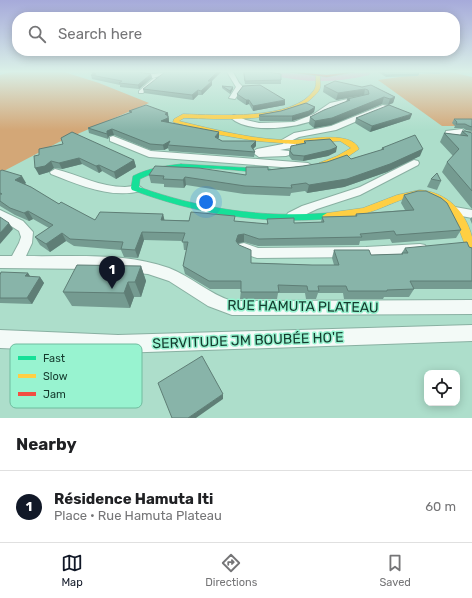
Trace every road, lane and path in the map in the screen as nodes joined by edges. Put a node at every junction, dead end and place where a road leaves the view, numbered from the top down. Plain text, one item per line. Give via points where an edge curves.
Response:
1 (238, 92) edge
2 (316, 92) edge
3 (234, 98) dead end
4 (364, 98) edge
5 (386, 107) edge
6 (234, 117) junction
7 (462, 132) edge
8 (472, 135) edge
9 (113, 139) dead end
10 (256, 139) junction
11 (284, 141) junction
12 (308, 141) junction
13 (222, 142) edge
14 (286, 153) dead end
15 (414, 164) dead end
16 (308, 166) junction
17 (55, 172) dead end
18 (137, 189) junction
19 (455, 211) junction
20 (0, 214) edge
21 (472, 214) edge
22 (292, 216) junction
23 (454, 245) edge
24 (470, 246) edge
25 (244, 248) edge
26 (432, 248) edge
27 (0, 262) edge
28 (16, 262) junction
29 (472, 307) edge
30 (472, 333) edge
31 (0, 339) edge

1 - 3 street
2 - 6 street via 298,105 270,113
4 - 6 street via 333,105 312,118 295,124 259,125
5 - 11 street via 333,128 297,135
6 - 10 street via 183,116 176,122
7 - 8 street via 448,135
9 - 16 street via 135,149 156,154
10 - 11 street
10 - 13 street
11 - 12 street
12 - 14 street via 257,152
12 - 16 street via 341,139 355,149 340,158
15 - 22 street via 367,188 307,207
16 - 18 street via 265,171 154,168 136,177 134,182
17 - 18 street via 114,191 130,192
18 - 22 street via 148,195 194,207 236,213
19 - 21 street
19 - 22 street via 446,201 415,191 406,192 364,212 322,217
19 - 24 street
20 - 28 street via 24,226 28,233 28,240
23 - 24 street
25 - 26 street via 257,253 366,252
27 - 28 street, RUE HAMUTA PLATEAU
28 - 29 street, RUE HAMUTA PLATEAU via 146,268 164,272 217,304 232,308
30 - 31 street, SERVITUDE JM BOUBÉE HO'E via 118,344

